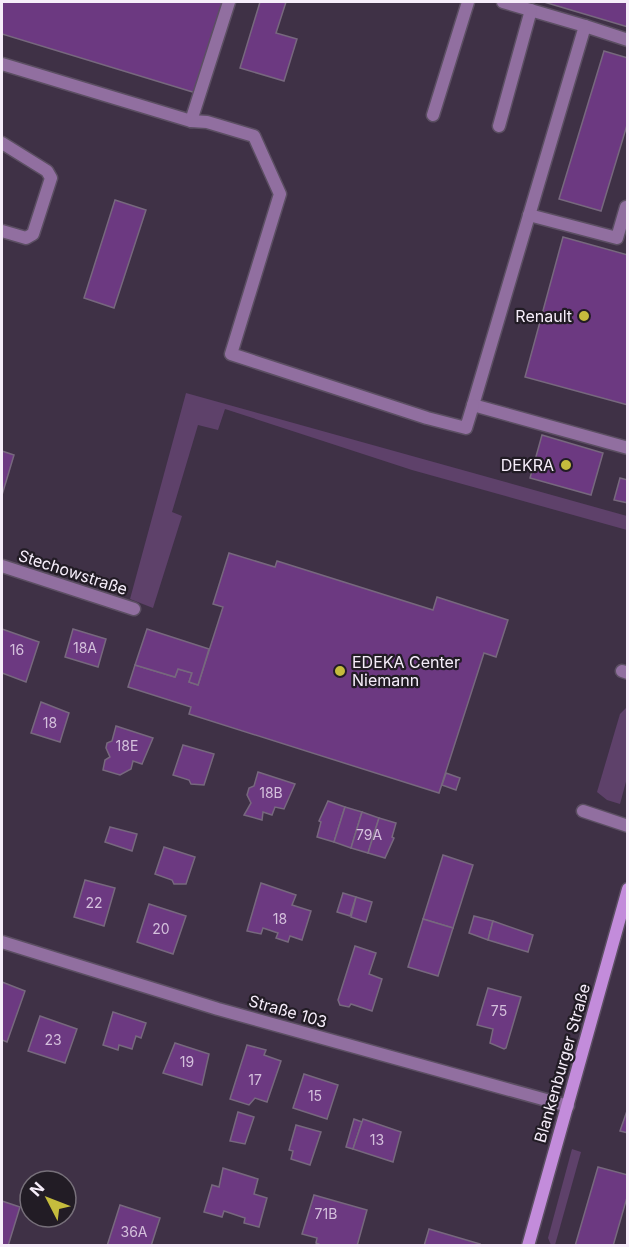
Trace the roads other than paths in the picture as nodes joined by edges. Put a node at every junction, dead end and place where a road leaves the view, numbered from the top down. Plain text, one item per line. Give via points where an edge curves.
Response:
1 (229, 2) edge
2 (468, 2) edge
3 (503, 2) edge
4 (531, 10) junction
5 (585, 26) junction
6 (627, 40) edge
7 (2, 64) edge
8 (433, 116) dead end
9 (191, 121) junction
10 (499, 126) dead end
11 (2, 143) edge
12 (627, 206) edge
13 (529, 215) junction
14 (2, 231) edge
15 (473, 405) junction
16 (627, 448) edge
17 (2, 566) edge
18 (134, 609) dead end
19 (583, 811) dead end
20 (627, 826) edge
21 (627, 889) edge
22 (2, 942) edge
23 (568, 1106) junction
24 (528, 1245) edge

1 - 9 street
2 - 8 street
3 - 4 street
4 - 5 street
4 - 10 street
5 - 6 street
5 - 13 street
7 - 9 street
9 - 15 street via 254,136 280,194 231,354 466,428
11 - 14 street via 47,171 51,178 33,234 26,238
12 - 13 street via 617,238
13 - 15 street
15 - 16 street
17 - 18 street, Stechowstraße
19 - 20 street
21 - 23 main road, Blankenburger Straße
22 - 23 street, Straße 103 via 218,1009
23 - 24 main road, Blankenburger Straße

